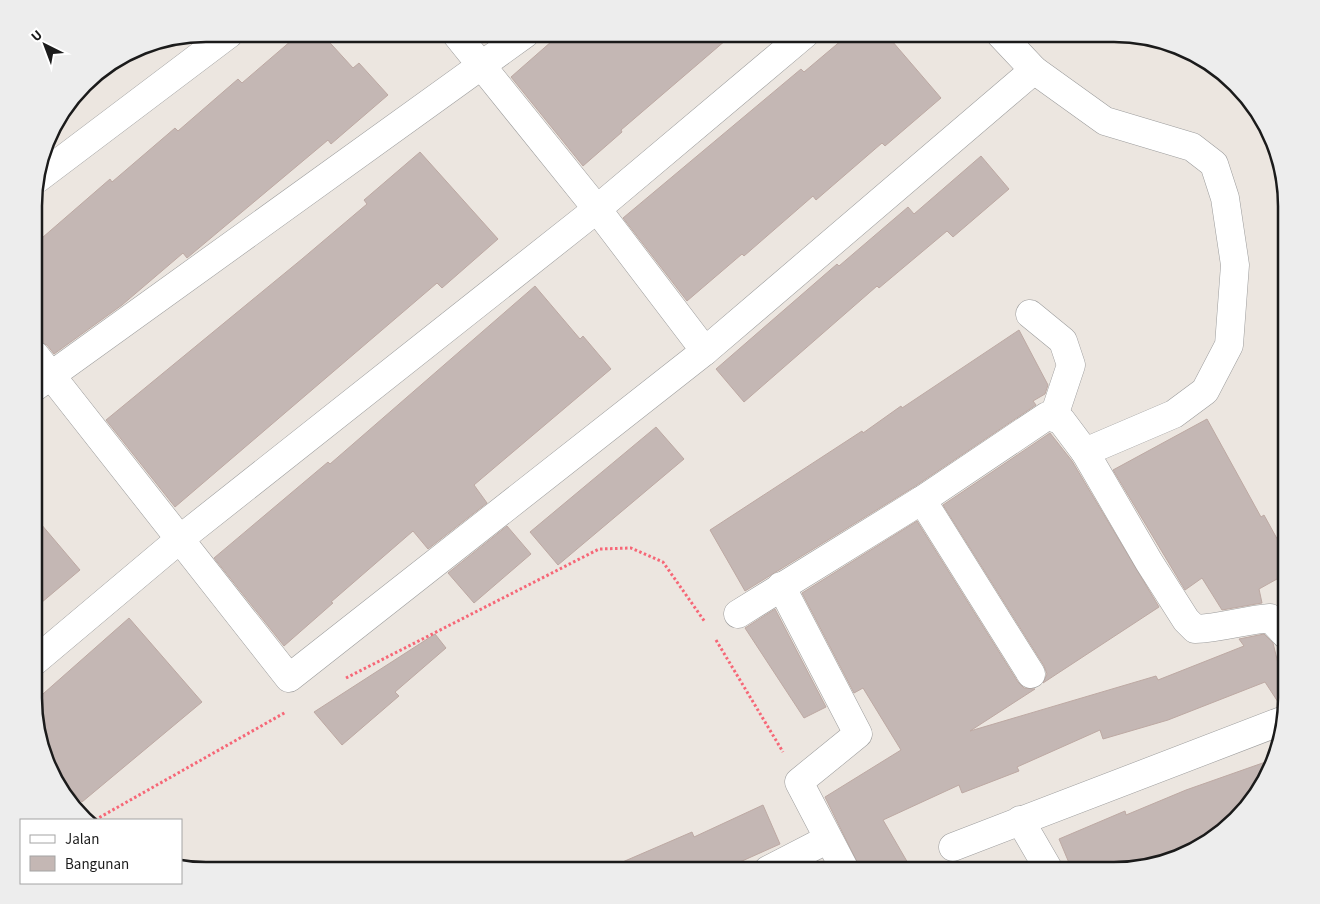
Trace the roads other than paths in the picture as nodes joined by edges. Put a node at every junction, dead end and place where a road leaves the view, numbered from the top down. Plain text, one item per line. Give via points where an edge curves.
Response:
1 (217, 43) edge
2 (463, 43) edge
3 (513, 43) edge
4 (794, 43) edge
5 (1008, 43) edge
6 (481, 66) junction
7 (1034, 70) junction
8 (47, 172) edge
9 (597, 210) junction
10 (1030, 314) dead end
11 (705, 351) junction
12 (42, 371) edge
13 (42, 374) edge
14 (1054, 416) junction
15 (1084, 452) junction
16 (922, 500) junction
17 (180, 539) junction
18 (781, 586) junction
19 (738, 614) dead end
20 (1277, 625) edge
21 (43, 655) edge
22 (1031, 674) dead end
23 (1275, 723) edge
24 (1020, 820) junction
25 (828, 839) junction
26 (952, 847) dead end
27 (784, 862) edge
28 (840, 862) edge
29 (1044, 862) edge

1 - 8 street
2 - 6 street
3 - 6 street
4 - 9 street
5 - 7 street
6 - 9 street
6 - 12 street
7 - 11 street
7 - 15 street via 1105,121 1192,147 1214,164 1225,198 1235,265 1229,345 1205,392 1174,414
9 - 11 street
9 - 17 street
10 - 14 street via 1063,342 1071,366
11 - 17 street via 289,678
13 - 17 street
14 - 15 street
14 - 16 street via 1047,416
15 - 20 street via 1149,562 1186,620 1196,629 1221,628 1252,619 1270,618
16 - 18 street
16 - 22 street
17 - 21 street
18 - 19 street
18 - 25 street via 858,734 799,782
23 - 24 street
24 - 26 street
24 - 29 street
25 - 27 street
25 - 28 street

